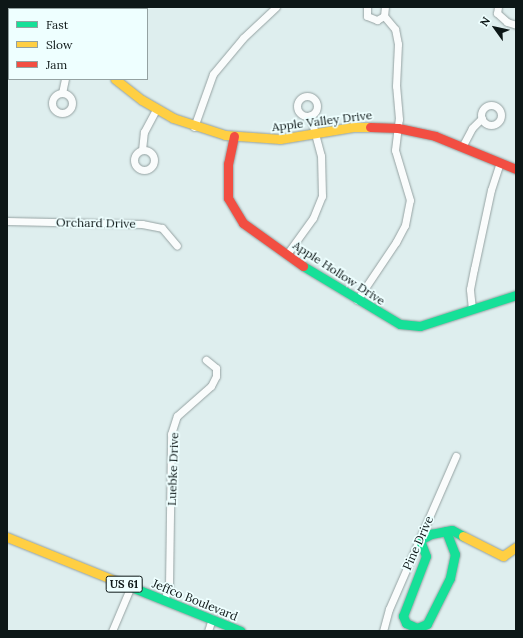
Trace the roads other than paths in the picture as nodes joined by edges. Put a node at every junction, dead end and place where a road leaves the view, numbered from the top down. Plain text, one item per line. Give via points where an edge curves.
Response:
1 (276, 7) edge
2 (367, 7) edge
3 (385, 7) edge
4 (498, 7) edge
5 (384, 16) junction
6 (516, 25) edge
7 (65, 80) edge
8 (116, 80) edge
9 (62, 93) dead end
10 (156, 109) junction
11 (310, 116) dead end
12 (482, 118) dead end
13 (194, 127) junction
14 (398, 128) junction
15 (314, 135) junction
16 (234, 136) junction
17 (462, 147) junction
18 (142, 150) dead end
19 (500, 162) junction
20 (516, 169) edge
21 (7, 221) edge
22 (177, 246) dead end
23 (287, 254) junction
24 (516, 295) edge
25 (357, 300) junction
26 (472, 309) junction
27 (206, 360) dead end
28 (456, 456) dead end
29 (446, 531) junction
30 (7, 537) edge
31 (420, 540) junction
32 (516, 547) edge
33 (131, 586) junction
34 (164, 600) junction
35 (212, 619) junction
36 (112, 631) edge
37 (208, 631) edge
38 (241, 631) edge
39 (383, 631) edge

1 - 13 street via 238,43 213,74
2 - 5 street via 366,13 372,20
3 - 5 street
4 - 6 street via 497,13
5 - 14 street via 395,29 398,44
7 - 9 street
8 - 10 street, Apple Valley Drive
10 - 13 street, Apple Valley Drive
10 - 18 street via 144,132
11 - 15 street
12 - 17 street via 472,128
13 - 16 street, Apple Valley Drive
14 - 15 street, Apple Valley Drive via 359,127
14 - 17 street, Apple Valley Drive via 435,136
14 - 25 street via 395,150 410,200 404,225
15 - 16 street, Apple Valley Drive via 274,139
15 - 23 street via 321,156 322,196 313,218
16 - 23 street, Apple Hollow Drive via 228,164 228,198 231,207 243,223
17 - 19 street, Apple Valley Drive
19 - 20 street, Apple Valley Drive
19 - 26 street via 486,208 484,232 472,276
21 - 22 street, Orchard Drive via 142,224 162,228
23 - 25 street, Apple Hollow Drive
24 - 26 street, Apple Hollow Drive
25 - 26 street, Apple Hollow Drive via 400,324 420,326
27 - 34 street, Luebke Drive via 216,368 216,376 211,386 177,416 172,434 169,586
28 - 31 street, Pine Drive
29 - 31 street via 431,534
29 - 31 street via 455,554 450,578 427,624 417,628 406,623 403,616 426,556
29 - 32 street via 452,530 504,556
30 - 33 street, Jeffco Boulevard / US 61
31 - 39 street, Pine Drive via 389,609
33 - 34 street, Jeffco Boulevard / US 61
33 - 36 street
34 - 35 street, Jeffco Boulevard / US 61
35 - 37 street
35 - 38 street, Jeffco Boulevard / US 61

